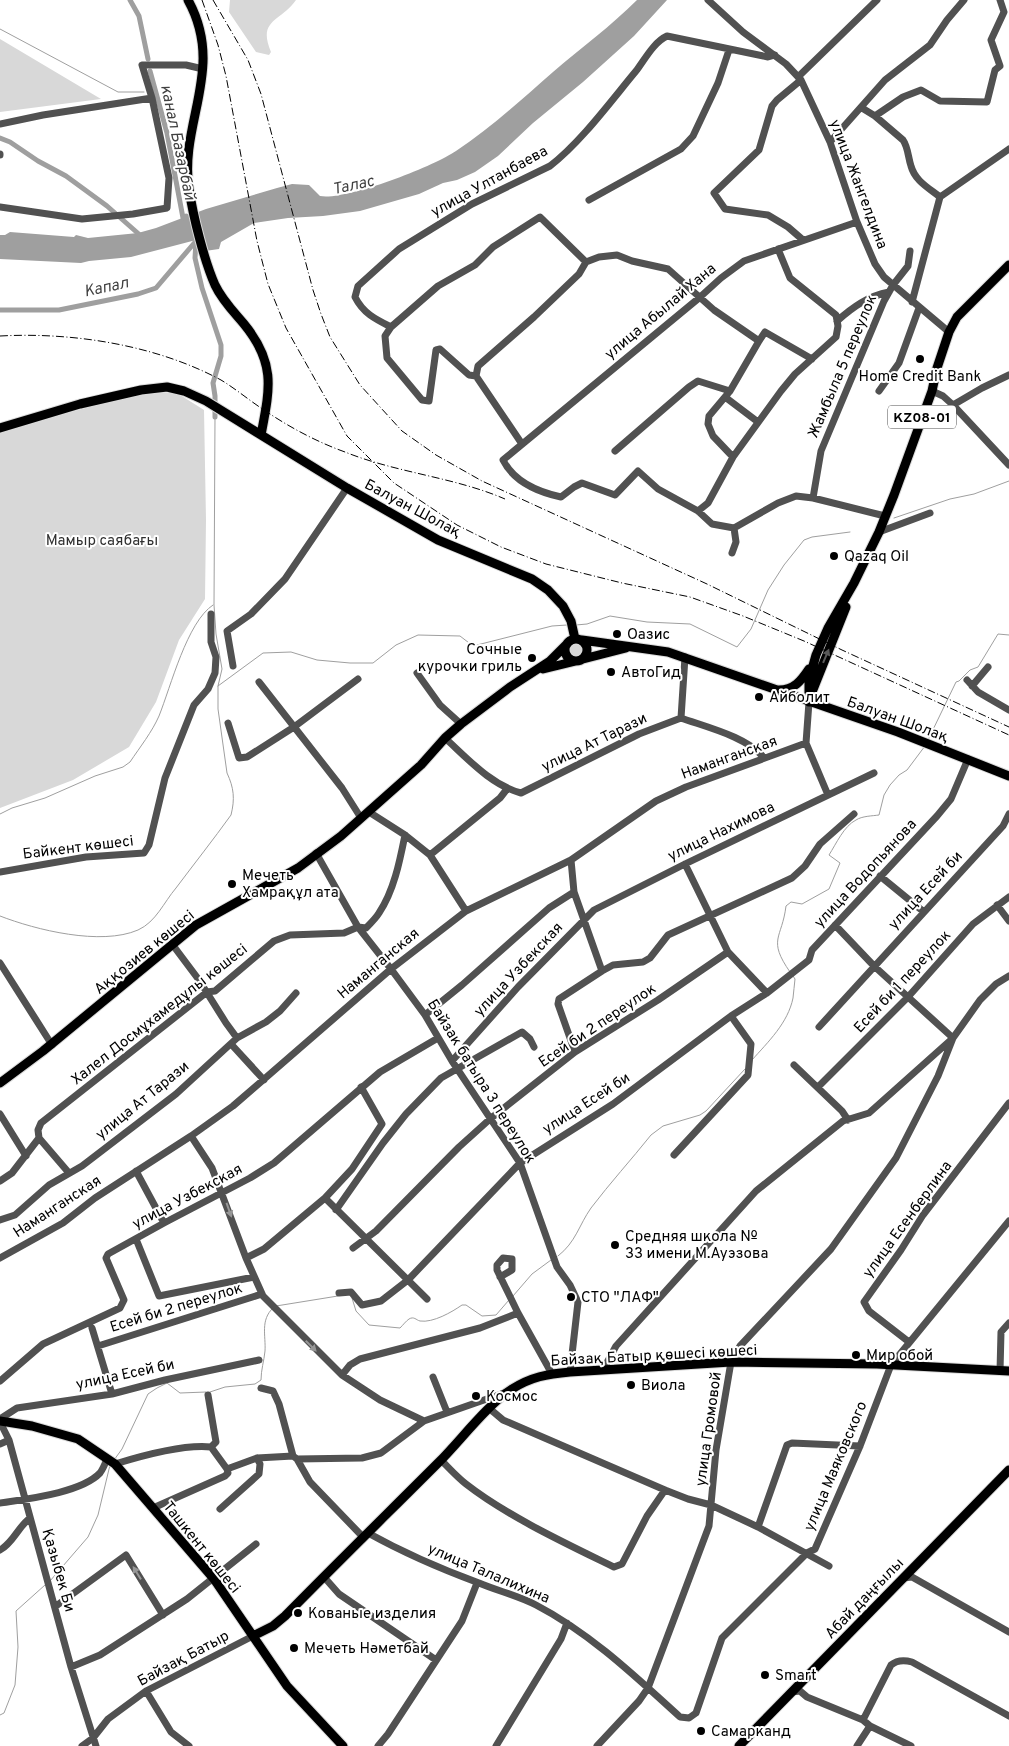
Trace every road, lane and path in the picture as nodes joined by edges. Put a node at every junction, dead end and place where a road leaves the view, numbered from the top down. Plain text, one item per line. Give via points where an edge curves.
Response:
1 (188, 0) edge
2 (708, 0) edge
3 (876, 0) edge
4 (964, 0) edge
5 (1000, 0) edge
6 (729, 50) junction
7 (775, 55) junction
8 (203, 69) junction
9 (800, 78) junction
10 (152, 98) junction
11 (862, 108) junction
12 (875, 116) junction
13 (0, 124) edge
14 (830, 142) junction
15 (1009, 149) edge
16 (940, 197) junction
17 (589, 200) dead end
18 (0, 208) edge
19 (857, 222) junction
20 (803, 240) junction
21 (778, 249) junction
22 (910, 251) dead end
23 (586, 262) junction
24 (1009, 265) edge
25 (893, 285) junction
26 (889, 292) junction
27 (699, 298) junction
28 (912, 302) junction
29 (919, 308) junction
30 (837, 323) junction
31 (391, 327) junction
32 (949, 332) junction
33 (759, 341) junction
34 (812, 359) junction
35 (1009, 375) edge
36 (476, 376) junction
37 (730, 391) junction
38 (879, 391) dead end
39 (932, 391) junction
40 (725, 398) junction
41 (953, 405) junction
42 (758, 422) junction
43 (0, 428) edge
44 (261, 435) junction
45 (522, 444) junction
46 (615, 451) dead end
47 (733, 458) junction
48 (1009, 465) edge
49 (347, 488) junction
50 (813, 498) junction
51 (698, 511) junction
52 (930, 513) dead end
53 (885, 516) junction
54 (734, 528) junction
55 (878, 532) junction
56 (732, 553) dead end
57 (854, 583) junction
58 (211, 614) dead end
59 (575, 641) junction
60 (634, 647) junction
61 (816, 655) junction
62 (685, 657) junction
63 (579, 660) junction
64 (233, 666) dead end
65 (988, 667) dead end
66 (536, 671) junction
67 (417, 673) dead end
68 (358, 679) dead end
69 (967, 680) dead end
70 (259, 682) dead end
71 (972, 686) junction
72 (775, 690) junction
73 (808, 702) junction
74 (1009, 710) edge
75 (681, 718) junction
76 (228, 723) dead end
77 (461, 724) junction
78 (294, 727) junction
79 (446, 738) junction
80 (806, 743) junction
81 (764, 758) junction
82 (968, 759) junction
83 (874, 773) dead end
84 (1009, 776) edge
85 (506, 789) junction
86 (828, 795) junction
87 (369, 812) junction
88 (854, 814) dead end
89 (1009, 814) edge
90 (362, 818) junction
91 (405, 835) junction
92 (316, 853) junction
93 (430, 855) junction
94 (571, 860) junction
95 (685, 864) junction
96 (0, 872) edge
97 (880, 876) junction
98 (574, 892) junction
99 (1009, 897) edge
100 (997, 905) junction
101 (466, 911) junction
102 (924, 912) junction
103 (711, 915) junction
104 (584, 919) junction
105 (1009, 921) edge
106 (835, 925) junction
107 (358, 927) junction
108 (172, 944) junction
109 (728, 952) junction
110 (0, 963) edge
111 (874, 966) junction
112 (391, 969) junction
113 (602, 970) junction
114 (1009, 976) edge
115 (207, 992) junction
116 (296, 992) dead end
117 (766, 993) junction
118 (908, 997) junction
119 (425, 1015) junction
120 (731, 1016) junction
121 (819, 1027) dead end
122 (238, 1038) junction
123 (438, 1038) junction
124 (952, 1038) junction
125 (231, 1044) junction
126 (52, 1045) junction
127 (534, 1047) dead end
128 (575, 1052) junction
129 (452, 1060) junction
130 (794, 1065) dead end
131 (458, 1068) junction
132 (264, 1080) junction
133 (0, 1083) edge
134 (361, 1087) junction
135 (818, 1087) junction
136 (1009, 1103) edge
137 (0, 1114) edge
138 (490, 1119) junction
139 (848, 1120) junction
140 (191, 1136) junction
141 (40, 1138) junction
142 (674, 1155) dead end
143 (26, 1156) junction
144 (520, 1163) junction
145 (136, 1171) junction
146 (69, 1173) junction
147 (0, 1181) edge
148 (222, 1192) junction
149 (325, 1198) junction
150 (336, 1210) junction
151 (0, 1220) edge
152 (1009, 1221) edge
153 (164, 1223) junction
154 (366, 1238) junction
155 (136, 1239) junction
156 (353, 1248) dead end
157 (0, 1258) edge
158 (246, 1258) junction
159 (254, 1277) junction
160 (500, 1277) dead end
161 (408, 1280) junction
162 (339, 1293) dead end
163 (262, 1294) junction
164 (427, 1299) dead end
165 (518, 1312) junction
166 (1009, 1323) edge
167 (92, 1328) dead end
168 (909, 1342) junction
169 (98, 1346) junction
170 (259, 1360) dead end
171 (731, 1362) junction
172 (891, 1365) junction
173 (603, 1370) junction
174 (1004, 1371) edge
175 (570, 1372) junction
176 (552, 1374) junction
177 (342, 1375) junction
178 (433, 1377) dead end
179 (0, 1381) edge
180 (261, 1388) dead end
181 (509, 1391) junction
182 (112, 1394) junction
183 (208, 1395) dead end
184 (475, 1404) junction
185 (487, 1411) junction
186 (447, 1412) junction
187 (0, 1421) edge
188 (424, 1421) junction
189 (10, 1440) junction
190 (0, 1444) edge
191 (860, 1446) junction
192 (211, 1447) junction
193 (257, 1458) junction
194 (295, 1458) junction
195 (441, 1460) junction
196 (111, 1462) junction
197 (227, 1469) junction
198 (1009, 1470) edge
199 (665, 1490) junction
200 (25, 1500) junction
201 (0, 1503) edge
202 (712, 1505) junction
203 (153, 1508) junction
204 (220, 1509) dead end
205 (30, 1518) junction
206 (758, 1527) junction
207 (366, 1535) junction
208 (256, 1544) dead end
209 (0, 1550) edge
210 (807, 1553) junction
211 (828, 1566) dead end
212 (324, 1577) junction
213 (903, 1578) junction
214 (214, 1579) junction
215 (477, 1583) junction
216 (56, 1606) junction
217 (163, 1615) junction
218 (567, 1623) junction
219 (1009, 1632) edge
220 (253, 1636) junction
221 (436, 1660) junction
222 (71, 1667) junction
223 (648, 1688) junction
224 (146, 1691) junction
225 (791, 1692) junction
226 (1009, 1716) edge
227 (689, 1718) joint
228 (863, 1720) junction
229 (870, 1726) junction
230 (94, 1738) junction
231 (82, 1746) edge
232 (96, 1746) edge
233 (189, 1746) edge
234 (343, 1746) edge
235 (378, 1746) edge
236 (496, 1746) edge
237 (597, 1746) edge
238 (739, 1746) edge
239 (857, 1746) edge
240 (910, 1746) edge

1 - 8 main road via 201,30
2 - 7 street, улица Жангелдина via 743,32
3 - 9 street
4 - 11 street via 930,45 885,80
5 - 12 street via 1004,12 991,40 1000,66 995,70 987,102 940,101 921,90 904,96
6 - 7 street, улица Ултанбаева via 768,57
6 - 17 street via 718,83 693,136 681,149
6 - 31 street, улица Ултанбаева via 667,36 660,39 560,159 472,204 399,249 358,286 355,297 371,317
7 - 9 street, улица Жангелдина
8 - 10 street via 186,64 142,65
8 - 44 main road via 187,167 192,202 215,285 225,303 254,337 268,368
9 - 14 street, улица Жангелдина
9 - 20 street via 772,106 759,150 714,193 725,209 768,215
10 - 13 street
10 - 18 street via 169,178 167,208 82,219
11 - 12 street
11 - 14 street
12 - 16 street via 903,140 918,180
14 - 19 street, улица Жангелдина
15 - 16 street
16 - 28 street
19 - 20 street, улица Абылай Хана
19 - 25 street, улица Жангелдина via 875,264
20 - 21 street, улица Абылай Хана
21 - 27 street, улица Абылай Хана via 744,261
21 - 30 street via 790,278 836,315
22 - 25 street, Жамбыла 5 переулок via 908,266
23 - 27 street via 617,255 668,268
23 - 31 street via 540,217 493,247 474,265 438,286
23 - 36 street via 579,274 478,366
24 - 32 main road, KZ08-01 via 957,317
25 - 26 street, Жамбыла 5 переулок
25 - 28 street, улица Жангелдина
26 - 30 street via 857,305
26 - 50 street, Жамбыла 5 переулок via 821,451
27 - 33 street
27 - 45 street, улица Абылай Хана
28 - 29 street, улица Жангелдина
29 - 32 street, улица Жангелдина
29 - 38 street via 899,363
30 - 34 street via 836,337
31 - 36 street via 385,336 387,358 422,400 429,400 436,350 440,349 469,375
32 - 39 main road, KZ08-01
33 - 34 street via 765,332
33 - 37 street
34 - 42 street
35 - 41 street
36 - 45 street
37 - 40 street
37 - 46 street via 698,381
39 - 41 street
39 - 53 main road, KZ08-01
40 - 42 street
40 - 47 street via 709,416 708,424 713,436
41 - 48 street
42 - 47 street
43 - 44 main road, Балуан Шолақ via 80,404 168,387 184,390 206,401
44 - 49 main road, Балуан Шолақ
45 - 51 street, улица Абылай Хана via 503,460 524,484 543,493 561,497 582,483 615,495 638,471 658,489
47 - 51 street via 708,503
49 - 59 main road, Балуан Шолақ via 438,540 532,579 563,606
49 - 64 street via 284,579 251,614 227,631
50 - 53 street
50 - 54 street via 796,496
51 - 54 street via 712,524
52 - 55 street
53 - 55 main road, KZ08-01
54 - 56 street via 736,542
55 - 57 main road, KZ08-01
57 - 61 main road, KZ08-01
73 -> 57 main road, KZ08-01
58 - 96 street, Байкент көшесі via 215,673 208,689 194,706 169,769 149,845 144,853 86,857
59 - 60 main road, Балуан Шолақ
59 - 63 main road via 588,650
59 - 63 main road via 565,650 566,656
59 - 66 main road, Аққозиев көшесі
60 - 62 main road, Балуан Шолақ
60 - 63 main road, Балуан Шолақ
61 - 72 main road, KZ08-01 via 798,684 785,690
61 - 73 main road, KZ08-01 via 809,680
62 - 72 main road, Балуан Шолақ
62 - 75 street
63 - 66 main road, Аққозиев көшесі
65 - 71 street
66 - 77 main road, Аққозиев көшесі
67 - 77 street via 440,705
68 - 78 street
69 - 71 street
70 - 78 street
71 - 74 street
72 - 73 main road, Балуан Шолақ
73 - 80 street
73 - 82 main road, Балуан Шолақ
75 - 81 street via 748,743
75 - 85 street, улица Ат Тарази via 639,734 521,793
76 - 78 street via 238,756 242,758
77 - 79 main road, Аққозиев көшесі
78 - 90 street
79 - 85 street
79 - 87 main road, Аққозиев көшесі
80 - 81 street, Наманганская
80 - 86 street
81 - 94 street, Наманганская via 686,787 656,802
82 - 84 main road, Балуан Шолақ
82 - 97 street, улица Водопьянова via 951,799
83 - 86 street, улица Нахимова
85 - 93 street via 500,798
86 - 95 street, улица Нахимова
87 - 90 main road, Аққозиев көшесі
87 - 91 street
88 - 103 street via 820,844 792,878
89 - 102 street, улица Есей би via 1003,826
90 - 92 main road, Аққозиев көшесі
91 - 93 street
91 - 107 street, Халел Досмұхамедұлы көшесі via 399,863 380,912 366,928
92 - 107 street, Байзак батыра 3 переулок
92 - 108 main road, Аққозиев көшесі via 298,868 196,925
93 - 101 street
94 - 98 street
94 - 101 street, Наманганская
95 - 103 street
95 - 104 street, улица Нахимова via 594,910
97 - 102 street
97 - 106 street, улица Водопьянова
98 - 104 street
98 - 119 street via 549,908
99 - 100 street, Есей би 1 переулок
100 - 105 street
100 - 118 street, Есей би 1 переулок via 973,924
101 - 112 street, Наманганская
102 - 111 street, улица Есей би
103 - 109 street
103 - 113 street via 668,935 644,962
104 - 113 street
104 - 129 street, улица Узбекская
106 - 111 street
106 - 117 street, улица Водопьянова via 812,950 809,960
107 - 112 street, Байзак батыра 3 переулок
107 - 115 street, Халел Досмұхамедұлы көшесі via 344,933 290,935 274,941 215,991
108 - 115 street
108 - 126 main road, Аққозиев көшесі
109 - 117 street
109 - 128 street, Есей би 2 переулок
110 - 126 street
111 - 118 street
111 - 121 street, улица Есей би
112 - 119 street, Байзак батыра 3 переулок
112 - 132 street, Наманганская
113 - 128 street via 558,1001
114 - 124 street via 980,1000
115 - 122 street
115 - 141 street, Халел Досмұхамедұлы көшесі via 41,1123 38,1130
116 - 122 street, улица Ат Тарази via 280,1011
117 - 120 street, улица Есей би
118 - 124 street
118 - 135 street, Есей би 1 переулок
119 - 123 street, Байзак батыра 3 переулок
120 - 142 street via 751,1044 748,1076
120 - 144 street, улица Есей би via 614,1104
122 - 125 street, улица Ат Тарази
123 - 129 street, Байзак батыра 3 переулок
123 - 134 street, улица Узбекская
124 - 139 street via 869,1113
124 - 171 street, улица Громовой via 938,1076 896,1158 831,1249 740,1346
125 - 132 street
125 - 146 street, улица Ат Тарази via 176,1094
126 - 133 main road, Аққозиев көшесі
127 - 131 street via 522,1032
128 - 138 street, Есей би 2 переулок
129 - 131 street, Байзак батыра 3 переулок
130 - 135 street
131 - 138 street, Байзак батыра 3 переулок
131 - 150 street via 441,1078 406,1114
132 - 140 street, Наманганская
134 - 148 street, улица Узбекская via 274,1163
134 - 149 street via 382,1124 352,1169
135 - 139 street
136 - 168 street, улица Есенберлина via 923,1215 864,1302 869,1311
137 - 143 street
138 - 144 street, Байзак батыра 3 переулок
138 - 154 street, Есей би 2 переулок
139 - 173 street via 756,1192 616,1346
140 - 145 street, Наманганская
140 - 148 street via 212,1168
141 - 143 street, Халел Досмұхамедұлы көшесі
141 - 146 street
143 - 147 street, Халел Досмұхамедұлы көшесі via 12,1173
144 - 161 street, улица Есей би
144 - 175 street, Байзак батыра 3 переулок via 557,1267 578,1302
145 - 153 street
145 - 157 street, Наманганская via 63,1222
146 - 151 street, улица Ат Тарази via 49,1185 15,1215
148 - 153 street, улица Узбекская
148 -> 158 street
149 - 150 street
149 - 158 street via 264,1249
150 - 154 street
152 - 168 street, улица Маяковского
153 - 155 street, улица Узбекская
154 - 156 street, Есей би 2 переулок
154 - 161 street
155 - 159 street via 159,1296
155 - 179 street, улица Узбекская via 106,1258 124,1300 120,1308 43,1344
158 - 159 street
159 - 163 street
160 - 165 street
161 - 162 street, улица Есей би via 381,1301 362,1305 351,1292
161 - 164 street
163 - 169 street, Есей би 2 переулок
163 -> 177 street
165 - 176 street
165 - 177 street via 480,1328 360,1359
166 - 174 street via 1001,1332
167 - 169 street
168 - 172 street, улица Маяковского
169 - 182 street
170 - 182 street, улица Есей би
171 - 172 main road, Байзақ Батыр қөшесі көшесі
171 - 173 main road, Байзақ Батыр қөшесі көшесі
171 - 202 street, улица Громовой via 716,1450
172 - 174 main road, Байзақ Батыр қөшесі көшесі
172 - 191 street, улица Маяковского
173 - 175 main road, Байзақ Батыр қөшесі көшесі
175 - 176 main road, Байзақ Батыр қөшесі көшесі
176 - 181 main road, Байзақ Батыр қөшесі көшесі via 528,1380
177 - 188 street via 380,1400
178 - 186 street
180 - 194 street, улица Талалихина via 273,1391
181 - 184 street
181 - 185 main road, Байзақ Батыр қөшесі көшесі
182 - 187 street, улица Есей би via 17,1408
183 - 192 street via 216,1442
184 - 185 street
184 - 186 street
185 - 195 main road, Байзақ Батыр қөшесі көшесі
185 - 199 street
186 - 188 street
187 - 189 street, Қазыбек Би
187 - 196 main road, Ташкент көшесі via 78,1439
188 - 194 street via 381,1453 362,1458
189 - 190 street
189 - 200 street, Қазыбек Би
191 - 206 street via 792,1442 788,1445
191 - 210 street, улица Маяковского via 815,1548
192 - 196 street via 197,1445
192 - 197 street
193 - 194 street
193 - 197 street
193 - 204 street via 259,1474
194 - 207 street, улица Талалихина via 310,1482
195 - 199 street via 480,1494 614,1567 622,1564 647,1516
195 - 207 main road, Байзақ Батыр қөшесі көшесі
196 - 200 street via 91,1480 70,1490
196 - 203 main road, Ташкент көшесі
197 - 203 street via 225,1476
198 - 213 main road, Абай даңғылы
199 - 202 street
200 - 201 street
200 - 205 street, Қазыбек Би
202 - 206 street
202 - 223 street, улица Громовой via 709,1526
203 - 214 main road, Ташкент көшесі
205 - 209 street via 22,1524 8,1546
205 - 216 street, Қазыбек Би
206 - 210 street
207 - 212 main road, Байзақ Батыр қөшесі көшесі
207 - 215 street, улица Талалихина
208 - 214 street
210 - 211 street
210 - 227 street, улица Маяковского via 722,1638 696,1713
212 - 220 main road, Байзақ Батыр қөшесі көшесі via 273,1626
212 - 221 street via 339,1594
213 - 219 street via 912,1577
213 - 225 main road, Абай даңғылы
214 - 217 street
214 - 220 main road, Ташкент көшесі
215 - 218 street, улица Талалихина via 535,1604
215 - 221 street via 462,1622
217 -> 216 street via 126,1555
216 - 222 street, Қазыбек Би
217 - 222 street via 100,1655
218 - 223 street, улица Талалихина
218 - 236 street via 561,1639
220 - 224 street, Байзақ Батыр
220 - 234 main road, Ташкент көшесі via 287,1686
221 - 235 street
222 - 230 street, Қазыбек Би
223 - 227 street, улица Талалихина via 680,1717
223 - 237 street, улица Громовой
224 - 230 street, Байзақ Батыр via 108,1719
224 - 233 street via 171,1732
225 - 228 street via 800,1691 807,1697
225 - 238 main road, Абай даңғылы
226 - 228 street via 906,1660 891,1665
228 - 229 street
229 - 239 street
229 - 240 street
230 - 231 street, Байзақ Батыр
230 - 232 street

